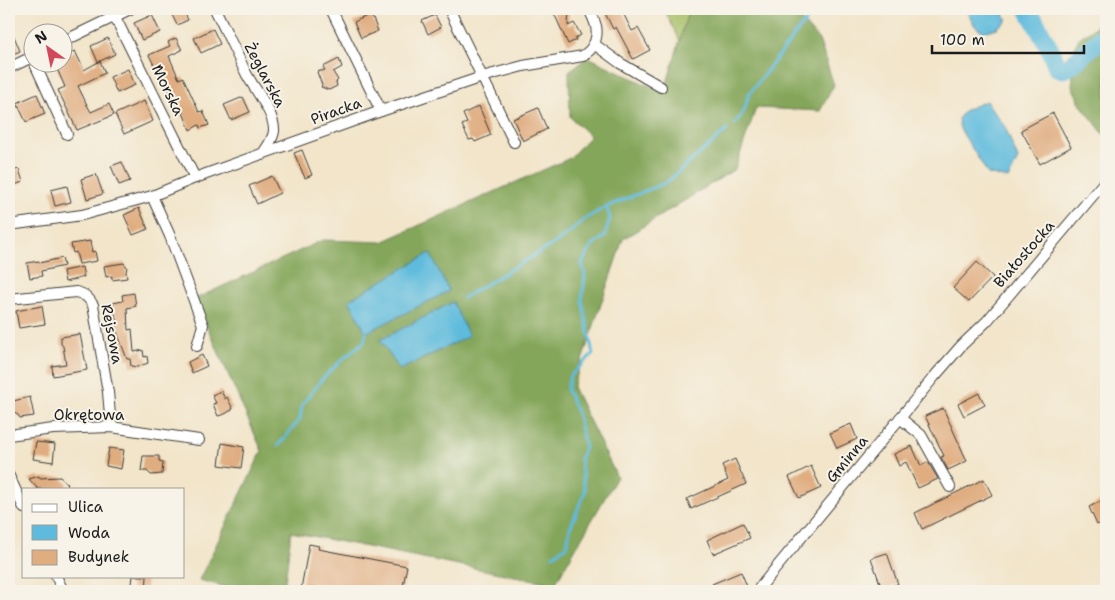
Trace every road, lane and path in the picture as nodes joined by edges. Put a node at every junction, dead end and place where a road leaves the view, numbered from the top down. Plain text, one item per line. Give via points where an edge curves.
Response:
1 (130, 9) edge
2 (215, 9) edge
3 (331, 9) edge
4 (449, 9) edge
5 (588, 9) edge
6 (113, 12) edge
7 (72, 36) edge
8 (594, 44) junction
9 (22, 62) edge
10 (9, 68) edge
11 (39, 72) edge
12 (482, 77) junction
13 (661, 87) dead end
14 (381, 111) junction
15 (67, 134) dead end
16 (514, 142) dead end
17 (262, 155) junction
18 (195, 178) junction
19 (1106, 180) edge
20 (152, 196) junction
21 (9, 225) edge
22 (9, 299) edge
23 (197, 346) dead end
24 (961, 346) joint
25 (900, 418) junction
26 (111, 427) junction
27 (9, 435) edge
28 (199, 440) dead end
29 (9, 476) edge
30 (950, 487) dead end
31 (22, 504) edge
32 (57, 578) edge
33 (63, 591) edge
34 (757, 591) edge

1 - 6 street
2 - 17 street, Żeglarska via 273,122 271,140
3 - 14 street
4 - 12 street
5 - 8 street via 597,26
6 - 7 street
6 - 18 street, Morska
8 - 12 street, Piracka via 583,56
8 - 13 street
9 - 10 street
11 - 15 street
12 - 14 street, Piracka
12 - 16 street
14 - 17 street, Piracka
17 - 18 street, Piracka
18 - 20 street, Piracka
19 - 24 street, Białostocka via 993,314
20 - 21 street, Piracka via 82,215
20 - 23 street via 203,325
22 - 26 street, Rejsowa via 76,292 90,299 94,306 105,373
24 - 25 street, Gminna
25 - 30 street via 921,435
25 - 34 street, Gminna
26 - 27 street, Okrętowa via 53,429
26 - 28 street, Okrętowa
29 - 31 street
32 - 33 street

